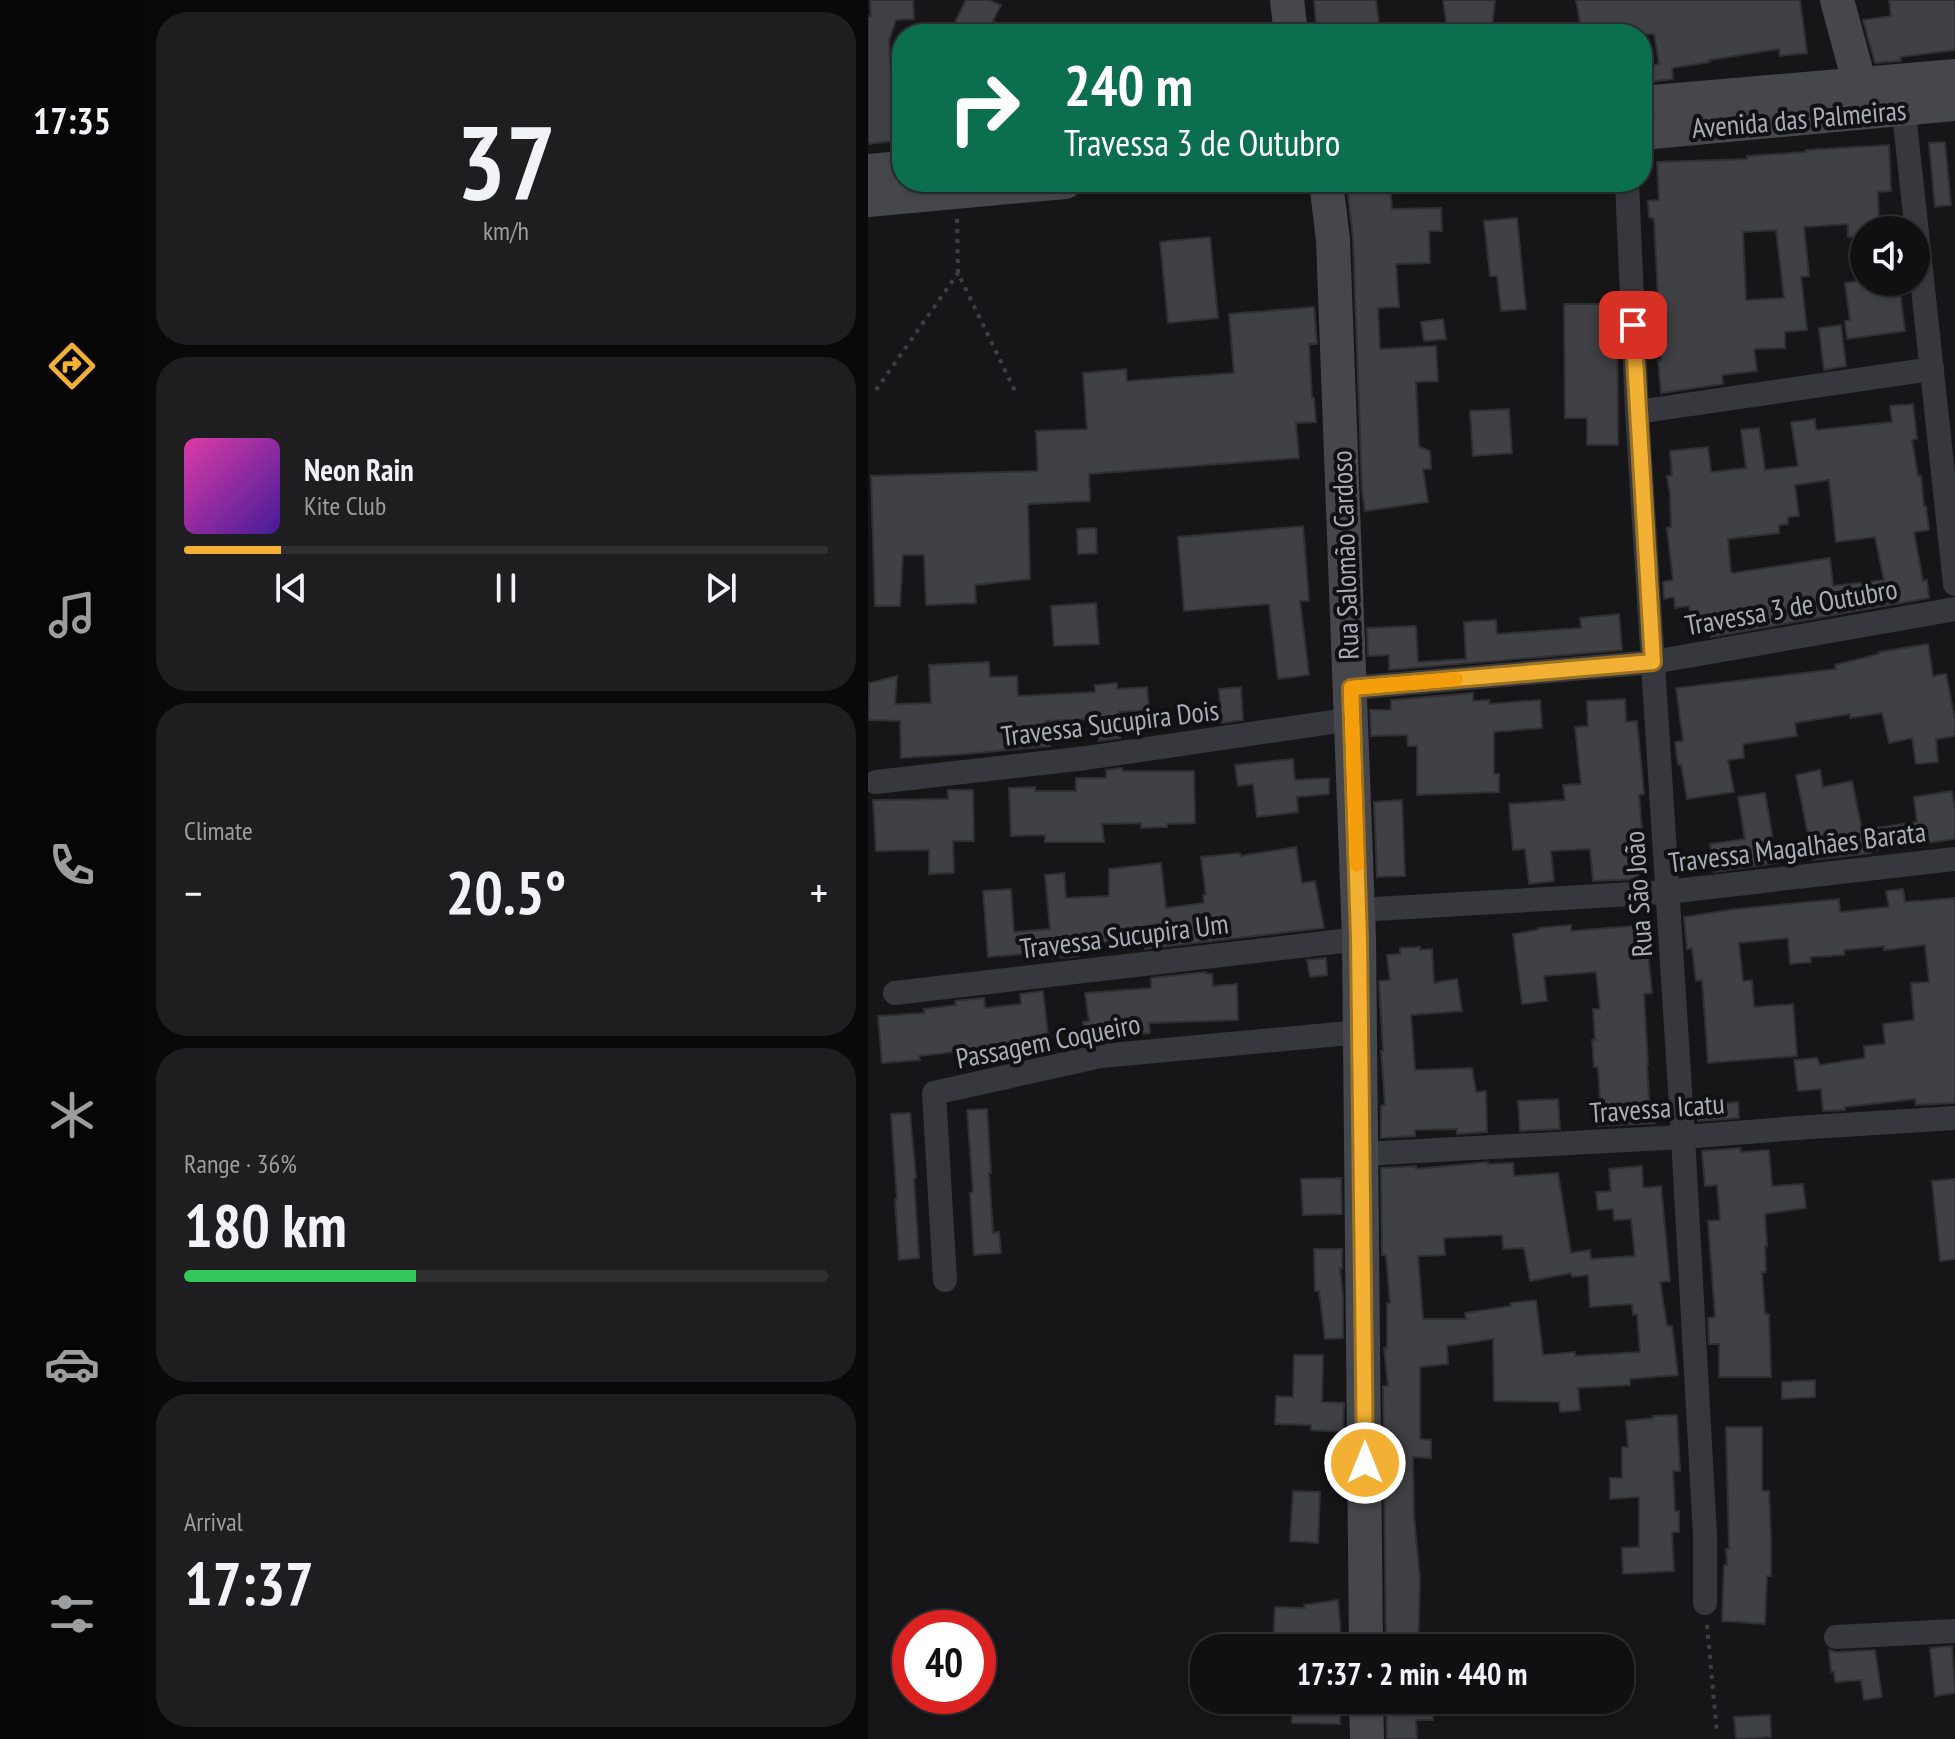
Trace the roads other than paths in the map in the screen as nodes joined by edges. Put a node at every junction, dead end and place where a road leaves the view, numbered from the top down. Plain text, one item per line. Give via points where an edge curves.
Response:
1 (1287, 0) edge
2 (1837, 0) edge
3 (1290, 24) edge
4 (1955, 76) edge
5 (1902, 95) junction
6 (1862, 99) junction
7 (1652, 103) edge
8 (1955, 104) edge
9 (1652, 131) edge
10 (892, 169) edge
11 (868, 171) edge
12 (957, 192) edge
13 (1327, 192) edge
14 (1627, 192) edge
15 (868, 200) edge
16 (1932, 369) junction
17 (1637, 412) junction
18 (1955, 584) edge
19 (1955, 609) edge
20 (1653, 662) junction
21 (1352, 704) junction
22 (876, 782) dead end
23 (1955, 859) edge
24 (1667, 892) junction
25 (1359, 924) junction
26 (895, 993) dead end
27 (1360, 1032) junction
28 (1955, 1118) edge
29 (1683, 1137) junction
30 (1363, 1154) junction
31 (945, 1280) dead end
32 (1705, 1603) road end
33 (1955, 1631) edge
34 (1366, 1634) edge
35 (1836, 1637) dead end
36 (1366, 1714) edge
37 (1367, 1739) edge

1 - 3 street
2 - 6 street
4 - 5 street, Avenida das Palmeiras
5 - 6 street, Avenida das Palmeiras
5 - 8 street, Avenida das Palmeiras
5 - 16 street
6 - 7 street, Avenida das Palmeiras
6 - 9 street, Avenida das Palmeiras
10 - 11 street
12 - 15 street
13 - 21 street, Rua Salomão Cardoso
14 - 17 street, Rua São João
16 - 17 street
16 - 18 street
17 - 20 street, Rua São João
19 - 20 street, Travessa 3 de Outubro
20 - 21 street, Travessa 3 de Outubro
20 - 24 street, Rua São João
21 - 22 street, Travessa Sucupira Dois via 1128,752
21 - 25 street, Rua Salomão Cardoso
23 - 24 street, Travessa Magalhães Barata
24 - 25 street, Travessa Magalhães Barata
24 - 29 street, Rua São João
25 - 26 street, Travessa Sucupira Um
25 - 27 street, Rua Salomão Cardoso
27 - 30 street, Rua Salomão Cardoso
27 - 31 street, Passagem Coqueiro via 1101,1056 934,1093
28 - 29 street, Travessa Icatu
29 - 30 street, Travessa Icatu
29 - 32 street, Rua São João
30 - 34 street, Rua Salomão Cardoso
33 - 35 street
36 - 37 street

